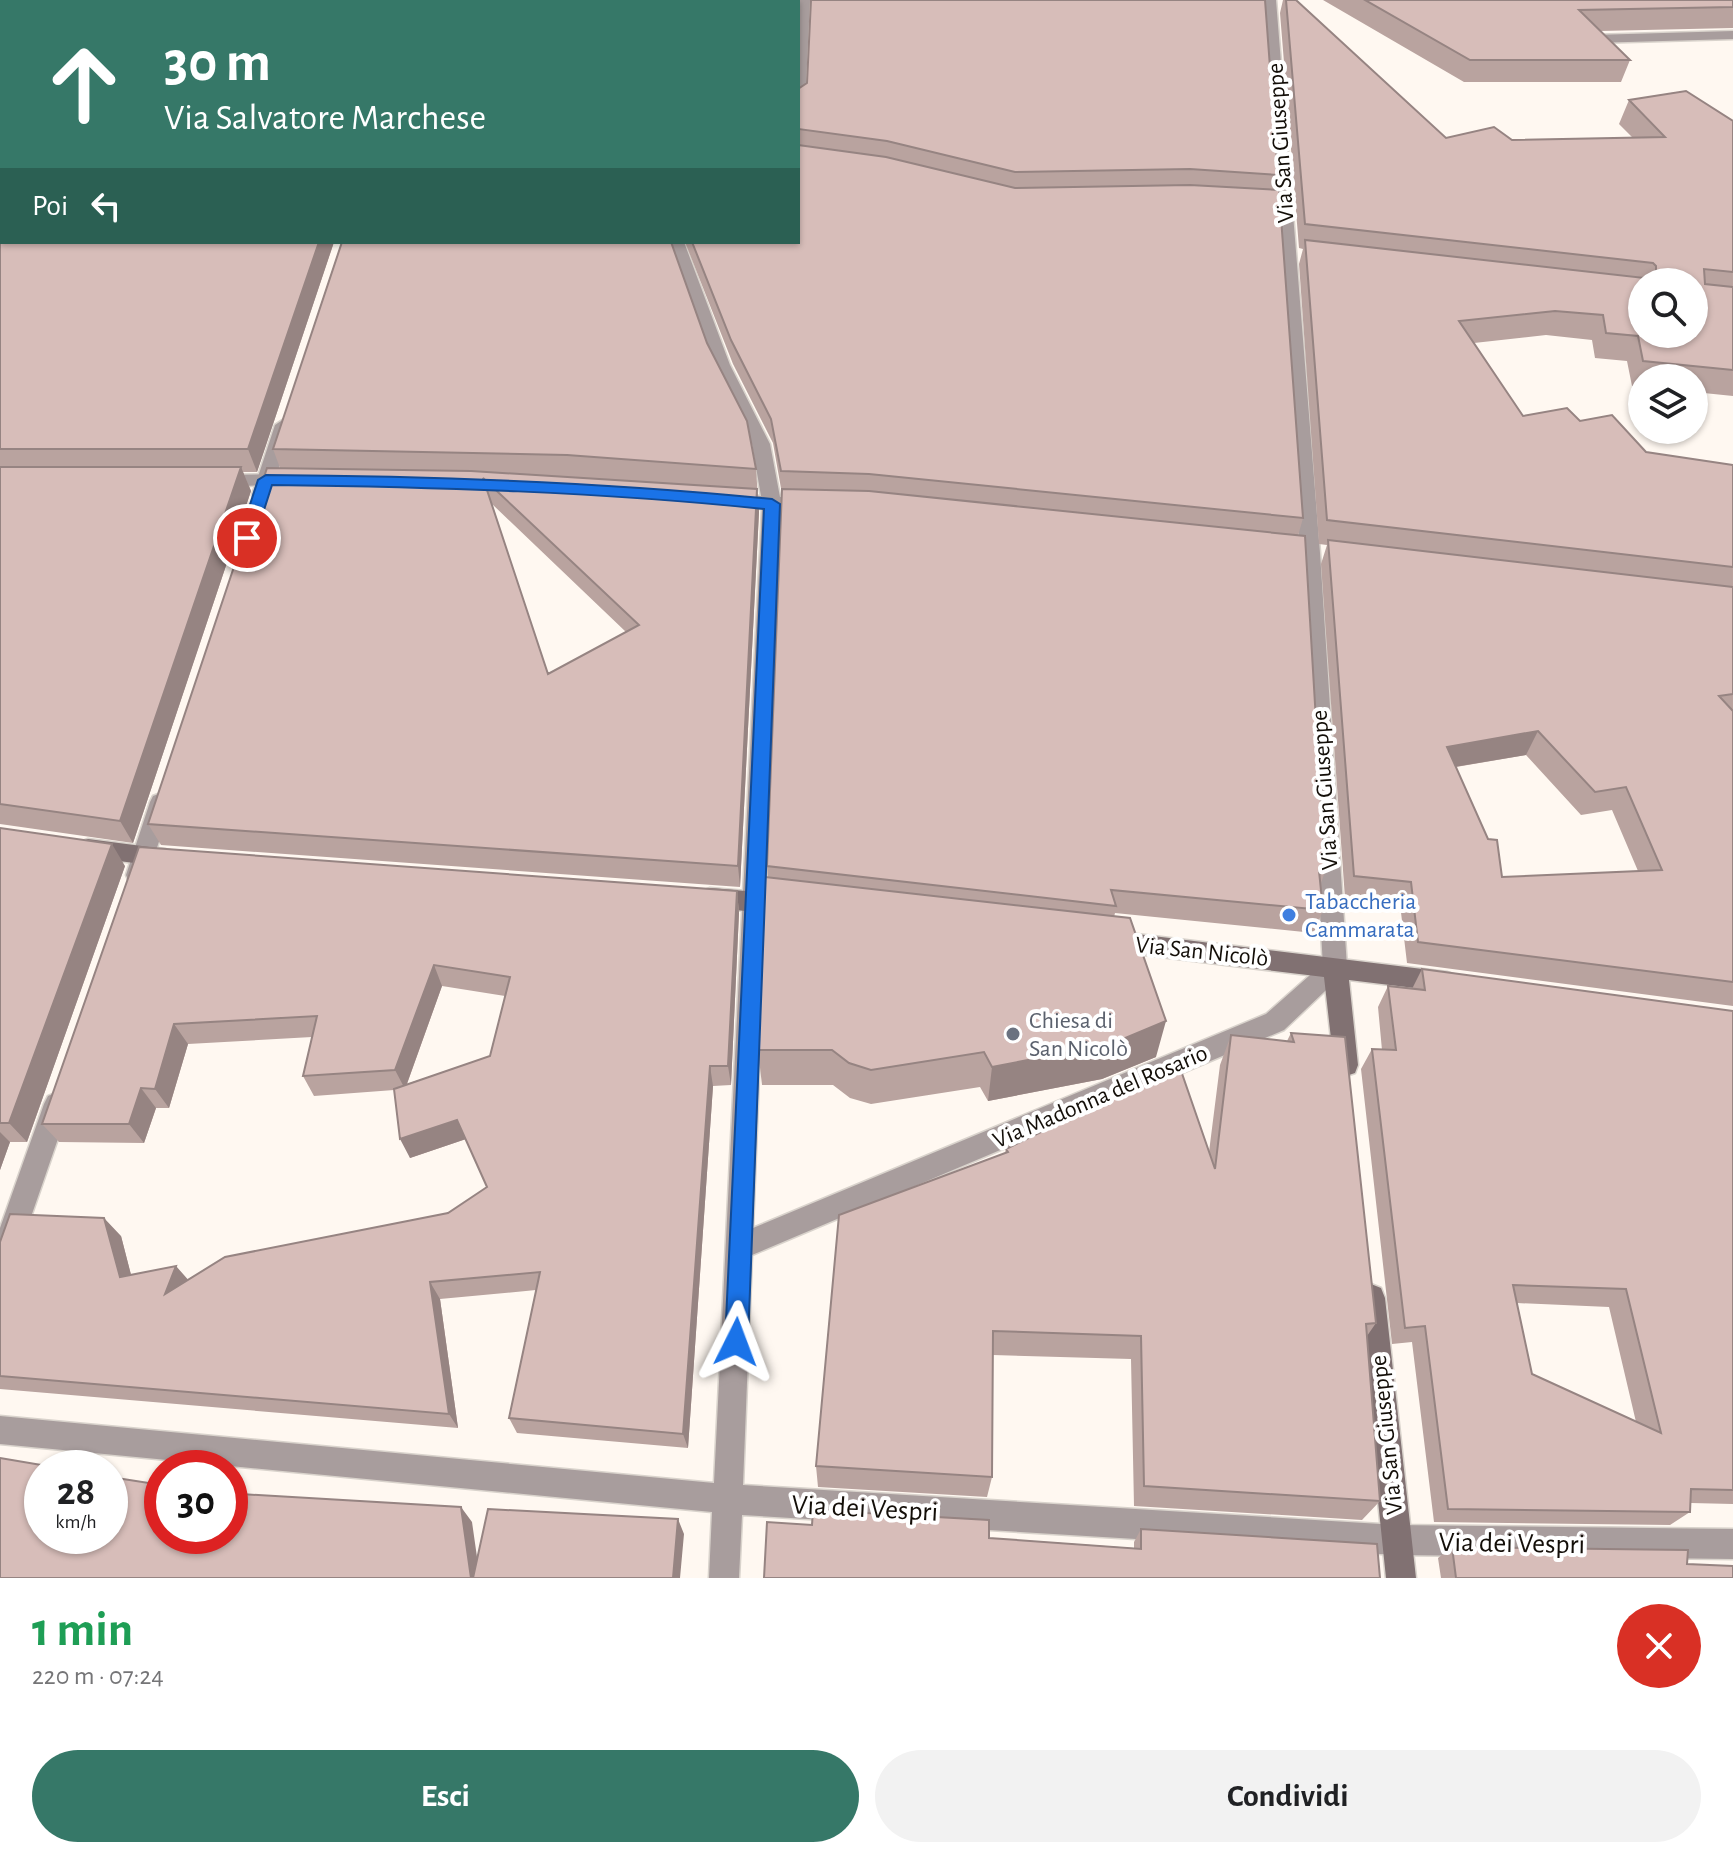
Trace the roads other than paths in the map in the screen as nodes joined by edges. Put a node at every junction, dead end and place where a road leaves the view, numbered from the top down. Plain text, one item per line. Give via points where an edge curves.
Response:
1 (803, 0) edge
2 (1269, 0) edge
3 (1733, 35) edge
4 (1593, 39) edge
5 (800, 64) edge
6 (677, 244) edge
7 (291, 406) edge
8 (266, 480) junction
9 (203, 481) edge
10 (309, 481) edge
11 (713, 498) edge
12 (772, 504) junction
13 (827, 506) edge
14 (256, 510) edge
15 (168, 781) edge
16 (72, 846) edge
17 (143, 856) junction
18 (190, 859) edge
19 (693, 897) edge
20 (128, 900) edge
21 (756, 901) junction
22 (818, 908) edge
23 (1096, 939) edge
24 (1335, 967) junction
25 (1473, 985) edge
26 (61, 1090) edge
27 (1349, 1091) edge
28 (740, 1247) junction
29 (0, 1266) edge
30 (1369, 1277) edge
31 (0, 1430) edge
32 (730, 1499) junction
33 (1397, 1540) junction
34 (1733, 1544) edge
35 (724, 1578) edge
36 (1401, 1578) edge

1 - 5 street
2 - 24 street, Via San Giuseppe via 1279,206 1296,256
3 - 4 street
6 - 12 street via 721,365 761,444
7 - 8 street
8 - 9 street
8 - 10 street
8 - 14 street
11 - 12 street
12 - 13 street
12 - 21 street
15 - 17 street
16 - 17 main road
17 - 18 main road
17 - 20 street
19 - 21 main road
21 - 22 main road
21 - 28 street
23 - 24 main road, Via San Nicolò
24 - 25 main road, Via San Nicolò
24 - 27 main road, Via San Giuseppe
24 - 28 street, Via Madonna del Rosario via 1275,1022
26 - 29 street
28 - 32 street
30 - 33 main road, Via San Giuseppe
31 - 32 street, Via dei Vespri
32 - 33 street, Via dei Vespri
32 - 35 street
33 - 34 street, Via dei Vespri
33 - 36 main road, Via San Giuseppe

